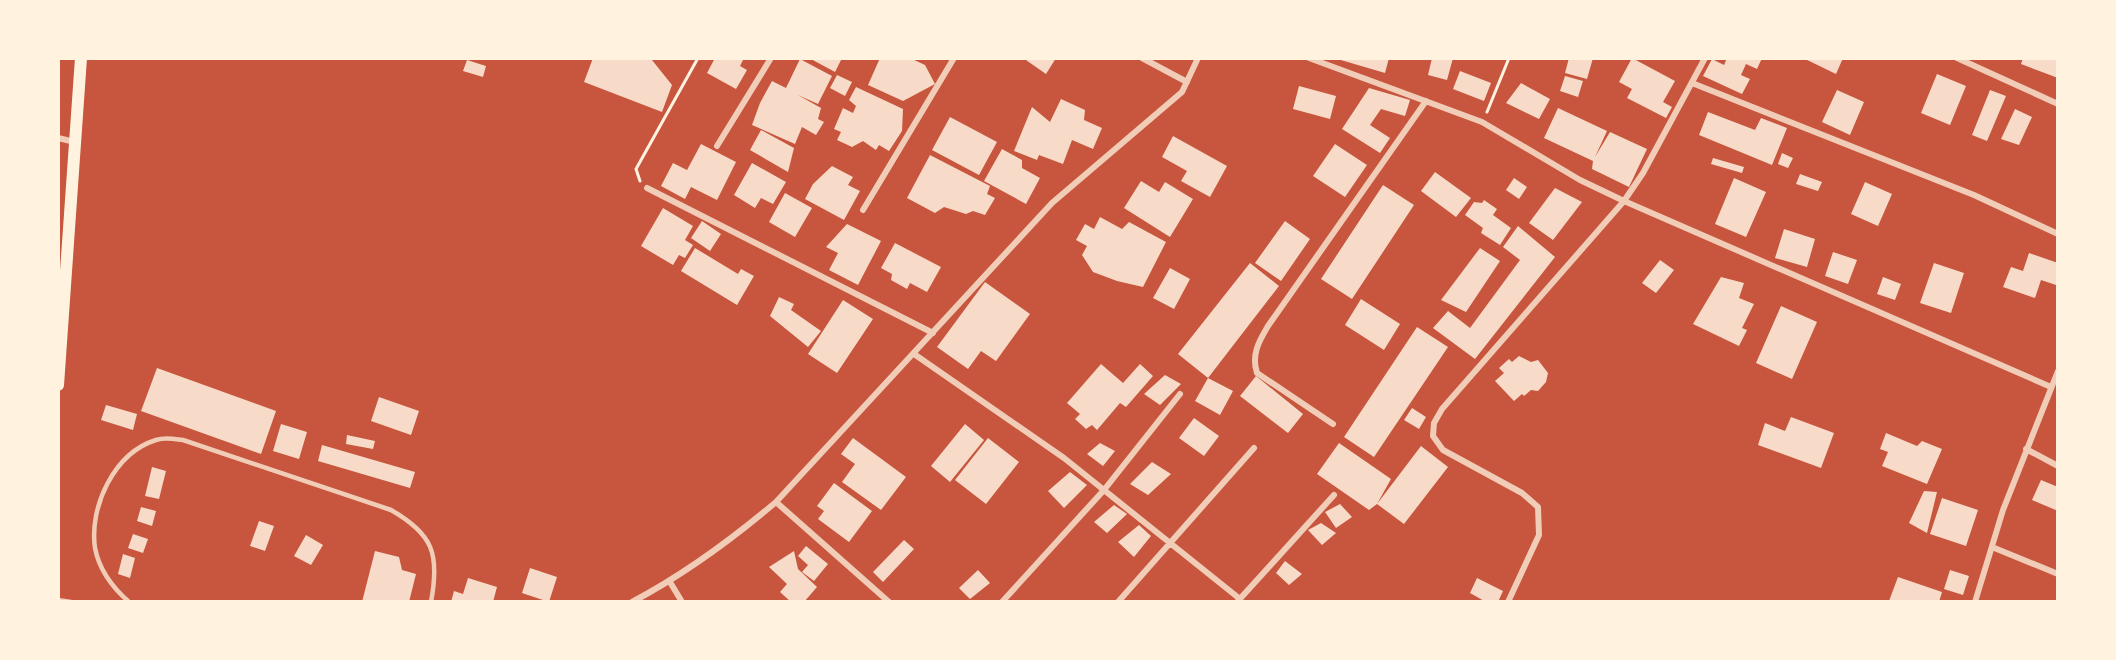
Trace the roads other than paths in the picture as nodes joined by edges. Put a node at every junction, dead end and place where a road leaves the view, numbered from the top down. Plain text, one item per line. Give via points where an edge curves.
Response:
1 (81, 58) edge
2 (771, 58) edge
3 (954, 58) edge
4 (1142, 58) edge
5 (1198, 58) edge
6 (1309, 58) edge
7 (1705, 58) edge
8 (1957, 58) edge
9 (1187, 82) junction
10 (1692, 83) junction
11 (1426, 101) junction
12 (2058, 104) edge
13 (58, 138) edge
14 (77, 142) junction
15 (717, 146) dead end
16 (646, 188) road end
17 (1624, 201) junction
18 (863, 210) dead end
19 (2058, 234) edge
20 (61, 302) edge
21 (933, 333) junction
22 (914, 354) junction
23 (2058, 371) edge
24 (58, 385) edge
25 (2051, 387) junction
26 (1180, 394) dead end
27 (1332, 424) dead end
28 (1254, 448) dead end
29 (2026, 449) junction
30 (2058, 466) edge
31 (1104, 490) junction
32 (1334, 495) dead end
33 (776, 502) junction
34 (1171, 543) junction
35 (1992, 546) junction
36 (2058, 574) edge
37 (670, 582) junction
38 (58, 600) edge
39 (1239, 600) edge
40 (71, 602) edge
41 (129, 602) edge
42 (431, 602) edge
43 (632, 602) edge
44 (682, 602) edge
45 (890, 602) edge
46 (1002, 602) edge
47 (1118, 602) edge
48 (1508, 602) edge
49 (1975, 602) edge

1 - 14 main road
2 - 15 street
3 - 18 street
4 - 9 street
5 - 9 street
6 - 11 street
7 - 10 street
8 - 12 street
9 - 21 street via 1182,92 1052,203
10 - 17 street
10 - 19 street via 1974,195
11 - 17 street via 1482,122 1580,180
11 - 27 street via 1257,347 1257,373
13 - 14 street
14 - 20 main road
16 - 21 street
17 - 25 street
17 - 48 street via 1442,409 1434,423 1433,436 1443,450 1522,493 1538,507 1539,535
20 - 24 main road
21 - 22 street
22 - 31 street
22 - 33 street
23 - 25 street
25 - 29 street
26 - 31 street
28 - 34 street
29 - 30 street
29 - 35 street
31 - 34 street
31 - 46 street
32 - 39 street
33 - 37 street via 728,543
33 - 45 street
34 - 39 street
34 - 47 street
35 - 36 street
35 - 49 street
37 - 43 street
37 - 44 street
38 - 40 lane
41 - 42 lane via 110,583 100,563 95,549 96,513 105,486 119,467 139,448 162,438 183,440 405,518 427,537 435,578

